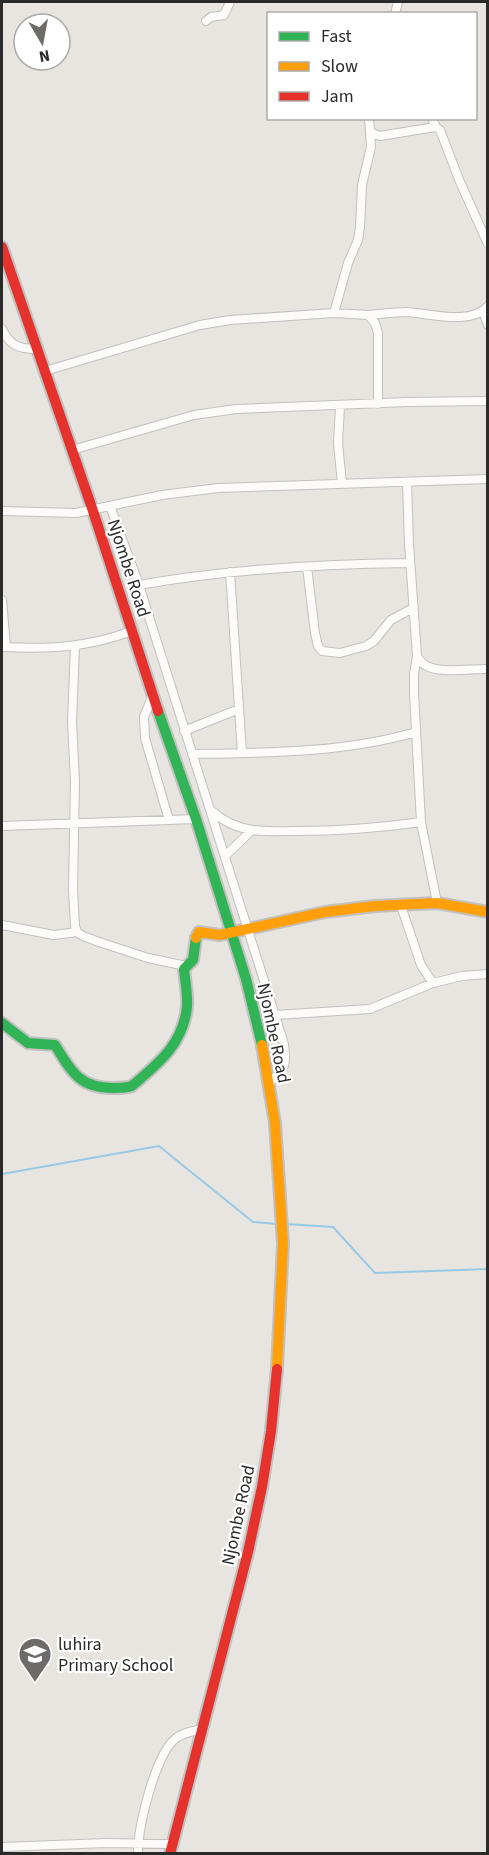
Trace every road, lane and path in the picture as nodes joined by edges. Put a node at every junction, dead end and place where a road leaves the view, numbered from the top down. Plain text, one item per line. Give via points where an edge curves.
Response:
1 (230, 2) edge
2 (206, 21) dead end
3 (369, 120) edge
4 (433, 120) edge
5 (436, 127) junction
6 (370, 132) junction
7 (488, 244) edge
8 (2, 248) edge
9 (485, 309) edge
10 (334, 313) junction
11 (368, 315) junction
12 (488, 325) edge
13 (2, 329) edge
14 (37, 349) junction
15 (45, 371) junction
16 (488, 401) edge
17 (378, 404) junction
18 (340, 406) junction
19 (72, 450) junction
20 (488, 479) edge
21 (407, 482) junction
22 (342, 484) junction
23 (110, 506) junction
24 (2, 511) edge
25 (93, 511) junction
26 (410, 563) junction
27 (307, 567) junction
28 (230, 572) junction
29 (139, 585) junction
30 (2, 600) edge
31 (413, 608) junction
32 (132, 632) junction
33 (75, 646) junction
34 (4, 647) edge
35 (417, 656) junction
36 (488, 669) edge
37 (152, 696) junction
38 (239, 709) junction
39 (184, 731) junction
40 (416, 732) junction
41 (242, 753) junction
42 (192, 754) junction
43 (210, 809) junction
44 (196, 819) junction
45 (168, 820) junction
46 (421, 822) junction
47 (75, 823) junction
48 (2, 826) edge
49 (252, 830) junction
50 (225, 855) junction
51 (437, 903) junction
52 (401, 906) junction
53 (488, 912) edge
54 (2, 925) edge
55 (246, 928) junction
56 (77, 932) junction
57 (231, 932) junction
58 (186, 966) junction
59 (488, 974) edge
60 (433, 983) junction
61 (275, 1015) junction
62 (2, 1023) edge
63 (269, 1083) junction
64 (203, 1729) junction
65 (138, 1843) junction
66 (2, 1847) edge
67 (172, 1849) edge
68 (138, 1854) edge

1 - 2 street via 224,15
3 - 6 street
4 - 5 street
5 - 6 street via 381,136
5 - 7 street via 444,135
6 - 10 street via 371,153 362,185 358,240
8 - 14 main road, Njombe Road
9 - 11 street via 464,317 404,312
9 - 12 street
10 - 11 street
10 - 15 street via 251,318 200,326
11 - 17 street via 378,333
13 - 14 street via 16,347
14 - 15 main road, Njombe Road
15 - 19 main road, Njombe Road
16 - 17 street
17 - 18 street
18 - 19 street via 236,409 194,415
18 - 22 street
19 - 25 main road, Njombe Road
20 - 21 street
21 - 22 street
21 - 26 street
22 - 23 street via 218,488
23 - 25 street
23 - 29 street
24 - 25 street
25 - 32 main road, Njombe Road
26 - 27 street
26 - 31 street
27 - 28 street
27 - 31 street via 315,633 322,651 340,653 366,646 391,620
28 - 29 street
28 - 38 street
29 - 39 street
30 - 34 street
31 - 35 street
32 - 33 street
32 - 37 main road, Njombe Road
33 - 34 street
33 - 47 street
35 - 36 street via 427,667
35 - 40 street
37 - 44 main road, Njombe Road
37 - 45 street via 144,727
38 - 39 street
38 - 41 street
39 - 42 street
40 - 41 street via 366,744
40 - 46 street
41 - 42 street
42 - 43 street
43 - 49 street via 221,819
43 - 50 street
44 - 45 street
44 - 57 main road, Njombe Road
45 - 47 street
46 - 49 street via 333,831
46 - 51 street
47 - 48 street
47 - 56 street via 73,890
49 - 50 street
50 - 55 street
51 - 52 main road
51 - 53 main road
52 - 55 main road via 349,908
52 - 60 street via 421,965
54 - 56 street via 54,935
55 - 57 main road
55 - 61 street
56 - 58 street via 141,956
57 - 58 main road via 199,932 193,960
57 - 63 main road, Njombe Road via 260,1033
58 - 62 main road via 183,975 188,1005 182,1032 161,1061 132,1086 112,1088 84,1083 55,1045 28,1043
59 - 60 street
60 - 61 street via 370,1009
61 - 63 street via 286,1059 284,1068
63 - 64 main road, Njombe Road via 283,1243 276,1386 262,1487
64 - 65 street via 182,1734 164,1752 144,1809
64 - 67 main road, Njombe Road
65 - 66 street
65 - 67 street
65 - 68 street

